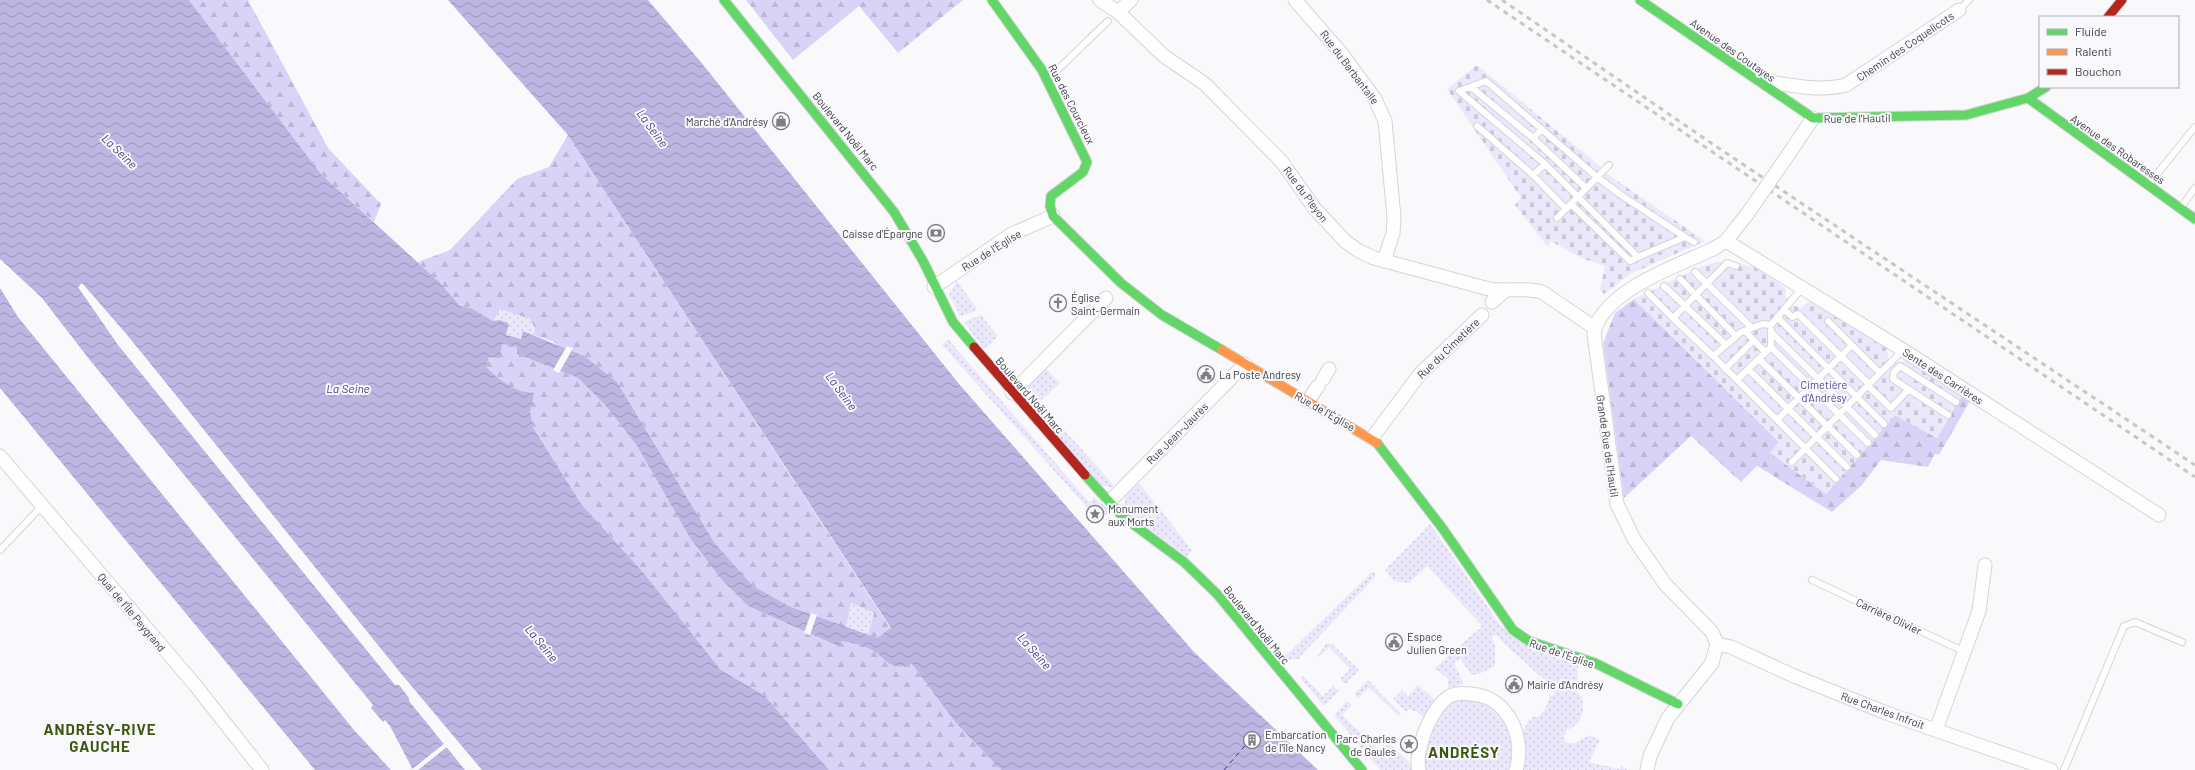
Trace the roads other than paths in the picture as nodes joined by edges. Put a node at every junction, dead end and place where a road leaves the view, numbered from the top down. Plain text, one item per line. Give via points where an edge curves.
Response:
1 (724, 0) edge
2 (992, 0) edge
3 (1100, 0) edge
4 (1131, 0) edge
5 (1295, 0) edge
6 (1640, 0) edge
7 (1969, 0) edge
8 (2122, 0) edge
9 (1959, 10) joint
10 (1118, 12) junction
11 (2109, 16) edge
12 (1108, 21) dead end
13 (1047, 80) junction
14 (1756, 80) junction
15 (1471, 87) junction
16 (2044, 88) edge
17 (2028, 98) junction
18 (1813, 118) junction
19 (1477, 126) dead end
20 (2195, 127) edge
21 (1542, 129) junction
22 (1532, 138) junction
23 (1545, 164) junction
24 (1609, 165) dead end
25 (1533, 175) junction
26 (1597, 177) junction
27 (2148, 186) junction
28 (1586, 188) junction
29 (2195, 188) edge
30 (1578, 196) junction
31 (1568, 206) junction
32 (2181, 208) junction
33 (1053, 216) junction
34 (1557, 218) dead end
35 (2195, 219) edge
36 (1685, 237) junction
37 (1726, 241) junction
38 (1694, 242) dead end
39 (1638, 257) junction
40 (1384, 261) junction
41 (1736, 266) dead end
42 (1695, 272) dead end
43 (1680, 279) dead end
44 (1707, 284) junction
45 (1664, 286) dead end
46 (934, 287) junction
47 (1802, 288) junction
48 (1505, 291) junction
49 (1648, 293) dead end
50 (1695, 295) junction
51 (1106, 298) dead end
52 (1492, 302) dead end
53 (1685, 306) junction
54 (1784, 309) junction
55 (1482, 315) dead end
56 (1777, 317) junction
57 (1673, 318) junction
58 (1828, 321) dead end
59 (1771, 325) junction
60 (1595, 328) junction
61 (1752, 328) junction
62 (1746, 332) junction
63 (1772, 333) junction
64 (1736, 336) junction
65 (1754, 340) junction
66 (1726, 345) junction
67 (1852, 345) junction
68 (1771, 347) junction
69 (1903, 350) junction
70 (1766, 352) junction
71 (1713, 356) junction
72 (1841, 356) junction
73 (1759, 359) junction
74 (1245, 364) junction
75 (1887, 366) junction
76 (1828, 368) junction
77 (1725, 369) junction
78 (1748, 369) junction
79 (1894, 372) junction
80 (1880, 373) junction
81 (1324, 378) dead end
82 (1818, 379) junction
83 (1737, 380) junction
84 (1868, 385) junction
85 (1811, 386) junction
86 (1908, 390) junction
87 (1012, 393) junction
88 (1857, 397) junction
89 (1799, 398) junction
90 (1308, 401) junction
91 (1956, 402) dead end
92 (1847, 407) junction
93 (1788, 409) junction
94 (1839, 414) junction
95 (1948, 415) dead end
96 (1777, 420) junction
97 (1884, 424) dead end
98 (1828, 426) junction
99 (1875, 435) dead end
100 (1817, 437) junction
101 (1372, 438) junction
102 (1868, 443) dead end
103 (1805, 449) junction
104 (1857, 455) dead end
105 (0, 456) edge
106 (1792, 462) dead end
107 (1846, 467) dead end
108 (1836, 479) dead end
109 (1109, 502) junction
110 (42, 506) junction
111 (2159, 515) dead end
112 (0, 550) edge
113 (1985, 565) dead end
114 (1812, 580) dead end
115 (2182, 642) dead end
116 (1718, 644) junction
117 (1965, 652) junction
118 (1678, 704) junction
119 (1936, 730) junction
120 (262, 770) edge
121 (1362, 770) edge
122 (1418, 770) edge
123 (1516, 770) edge
124 (1648, 770) edge
125 (2051, 770) edge
126 (2064, 770) edge

1 - 46 street, Boulevard Noël Marc via 894,212
2 - 13 street, Rue des Courcieux
3 - 10 street, Rue du Pleyon
4 - 10 street
5 - 40 street, Rue du Barbantalle via 1342,54 1375,99 1386,121 1394,217 1393,233
6 - 14 street, Avenue des Coutayes
7 - 9 lane
8 - 11 street
9 - 14 street, Chemin des Coquelicots via 1846,85 1813,89
10 - 40 street, Rue du Pleyon via 1164,56 1205,84 1273,152 1315,209 1346,242
12 - 13 lane
13 - 33 street, Rue des Courcieux via 1086,158 1086,166 1079,176 1051,196
14 - 18 street, Avenue des Coutayes
15 - 21 lane via 1486,81
15 - 22 lane
15 - 23 lane via 1459,91
16 - 17 street, Rue de l'Hautil
17 - 18 street, Rue de l'Hautil via 1966,115
17 - 27 street, Avenue des Robaresses
18 - 37 street, Rue de l'Hautil, bridge
19 - 25 lane
20 - 27 lane
21 - 22 lane
21 - 26 lane
22 - 28 lane
23 - 25 lane
23 - 30 lane
24 - 26 lane
25 - 31 lane
26 - 28 lane
26 - 36 lane
27 - 32 street, Avenue des Robaresses
28 - 30 lane
29 - 32 lane
30 - 31 lane
30 - 39 lane
31 - 34 lane
31 - 39 lane via 1630,261
32 - 35 street, Avenue des Robaresses
33 - 46 street, Rue de l'Église via 1012,234
33 - 74 street, Rue de l'Église via 1121,283 1150,306
36 - 38 lane
36 - 39 lane
37 - 47 street, Sente des Carrières
37 - 60 street, Grande Rue de l'Hautil via 1620,295 1602,313
40 - 48 street, Rue du Pleyon
41 - 44 lane via 1727,263
42 - 44 lane
43 - 50 lane
44 - 50 lane
44 - 61 lane
45 - 53 lane
46 - 87 street, Boulevard Noël Marc via 953,322
47 - 54 lane
47 - 69 street, Sente des Carrières
48 - 52 street
48 - 60 street, Rue du Pleyon via 1523,289 1542,292
49 - 57 lane
50 - 53 lane
50 - 64 lane
51 - 87 street
53 - 57 lane
53 - 66 lane
54 - 56 lane
54 - 72 lane via 1792,317 1798,314
55 - 101 street, Rue du Cimetière via 1420,374
56 - 59 lane
56 - 76 lane
57 - 71 lane
58 - 67 lane
59 - 61 lane via 1762,324
59 - 63 lane
60 - 116 street, Grande Rue de l'Hautil via 1593,341 1617,504 1634,539 1665,584 1712,632
61 - 62 lane
62 - 64 lane
62 - 65 lane
63 - 68 lane
63 - 82 lane
64 - 66 lane
65 - 70 lane
65 - 77 lane
66 - 71 lane
67 - 72 lane
67 - 80 lane
68 - 70 lane
68 - 85 lane
69 - 75 lane
69 - 111 street, Sente des Carrières
70 - 73 lane
71 - 77 lane
72 - 76 lane
72 - 84 lane
73 - 78 lane
73 - 89 lane
74 - 90 street, Rue de l'Église
74 - 109 street, Rue Jean-Jaurès
75 - 79 lane
75 - 80 lane
76 - 82 lane
76 - 88 lane
77 - 83 lane
78 - 83 lane
78 - 93 lane
79 - 86 lane via 1892,379
79 - 91 lane via 1900,366
80 - 84 lane
81 - 90 street
82 - 85 lane
82 - 92 lane
83 - 96 lane
84 - 86 lane via 1891,408
84 - 88 lane
85 - 89 lane
85 - 94 lane
86 - 95 lane
87 - 109 street, Boulevard Noël Marc
88 - 92 lane
88 - 97 lane
89 - 93 lane
89 - 98 lane
90 - 101 street, Rue de l'Église
92 - 94 lane
92 - 99 lane
93 - 96 lane
93 - 100 lane
94 - 98 lane
94 - 102 lane
96 - 103 lane
98 - 100 lane
98 - 104 lane
100 - 103 lane
100 - 107 lane
101 - 118 street, Rue de l'Église via 1391,457 1520,637 1532,644 1584,658
103 - 106 lane
103 - 108 lane
105 - 110 street, Quai de l'Île Peygrand
109 - 121 street, Boulevard Noël Marc via 1131,524 1184,562 1206,582
110 - 112 lane
110 - 120 street, Quai de l'Île Peygrand via 195,685
113 - 117 street via 1980,611
114 - 117 lane, Carrière Olivier
115 - 126 lane via 2135,622 2124,626
116 - 118 street via 1712,663
116 - 119 street, Rue Charles Infroit via 1731,647 1794,676 1889,714
117 - 119 street
118 - 124 street via 1668,718 1650,756
119 - 125 street, Rue Charles Infroit
122 - 123 street via 1422,739 1435,713 1450,696 1469,693 1486,697 1496,703 1509,717 1518,735 1520,755

